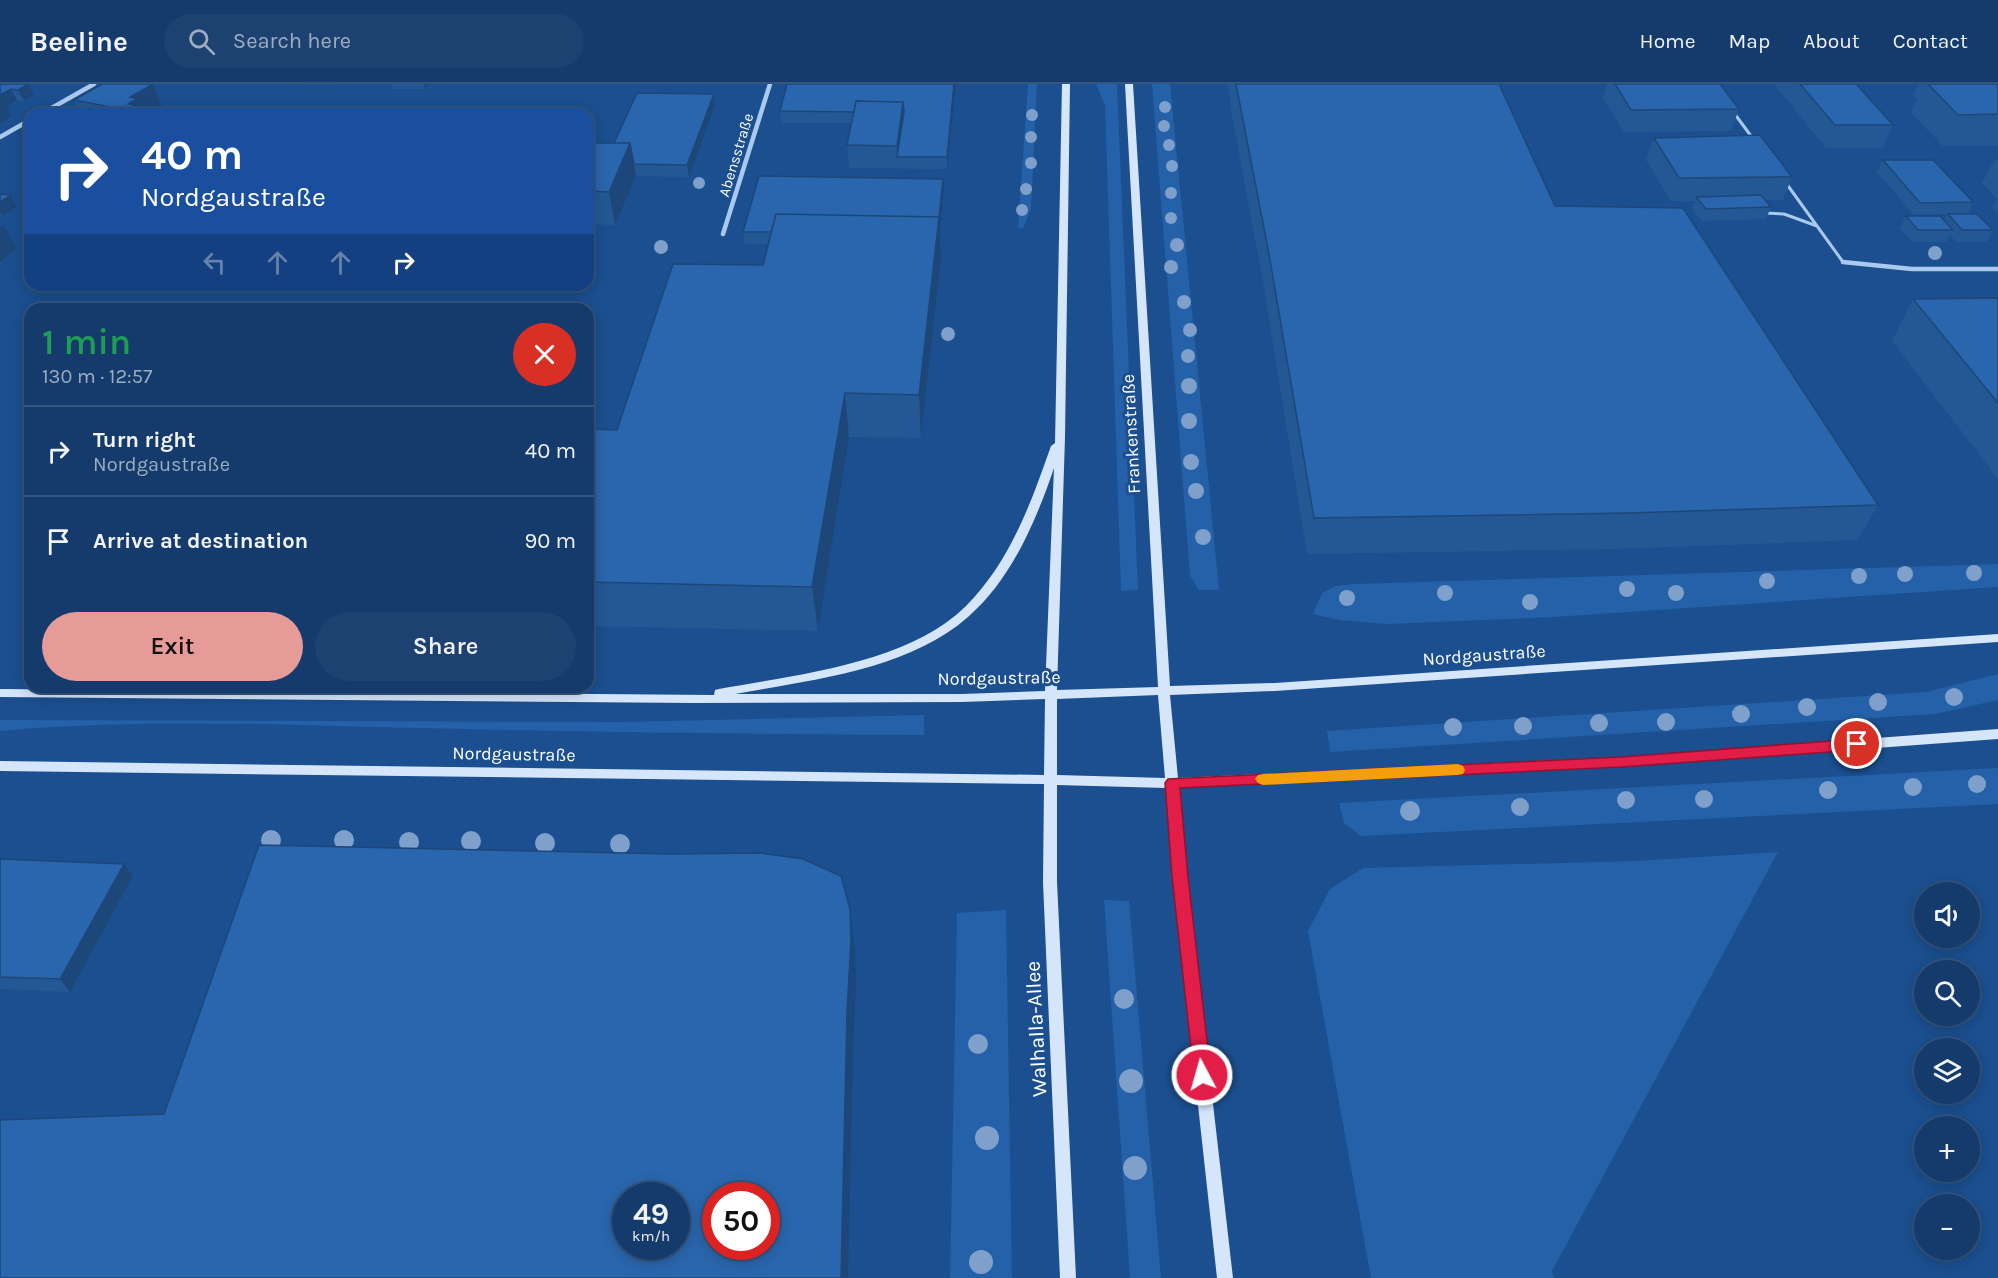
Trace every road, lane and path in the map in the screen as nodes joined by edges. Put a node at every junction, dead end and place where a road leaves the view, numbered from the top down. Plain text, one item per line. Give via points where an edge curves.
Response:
1 (94, 84) edge
2 (770, 84) edge
3 (1066, 84) edge
4 (1129, 84) edge
5 (52, 108) edge
6 (1733, 111) edge
7 (24, 123) edge
8 (0, 137) edge
9 (1760, 147) edge
10 (1779, 174) edge
11 (1761, 213) edge
12 (1817, 226) junction
13 (723, 234) dead end
14 (1843, 262) joint
15 (1998, 269) edge
16 (1060, 437) junction
17 (1998, 638) edge
18 (1164, 691) junction
19 (0, 693) edge
20 (1051, 696) junction
21 (694, 699) junction
22 (1998, 734) edge
23 (0, 766) edge
24 (1050, 779) junction
25 (1173, 783) junction
26 (1068, 1278) edge
27 (1225, 1278) edge

1 - 5 street
2 - 13 street, Abensstraße
3 - 16 main road
4 - 18 main road, Frankenstraße
6 - 9 lane
7 - 8 street
10 - 12 lane
11 - 12 lane via 1784,214
12 - 14 lane
14 - 15 street via 1912,269
16 - 20 main road
16 - 21 main road via 1024,530 996,576 963,616 915,646 857,665
17 - 18 main road, Nordgaustraße
18 - 20 main road, Nordgaustraße
18 - 25 main road, Frankenstraße
19 - 21 main road, Nordgaustraße
20 - 21 main road, Nordgaustraße
20 - 24 main road
22 - 25 main road, Nordgaustraße via 1621,762
23 - 24 main road, Nordgaustraße
24 - 25 main road, Nordgaustraße
24 - 26 main road, Walhalla-Allee via 1050,882
25 - 27 main road

